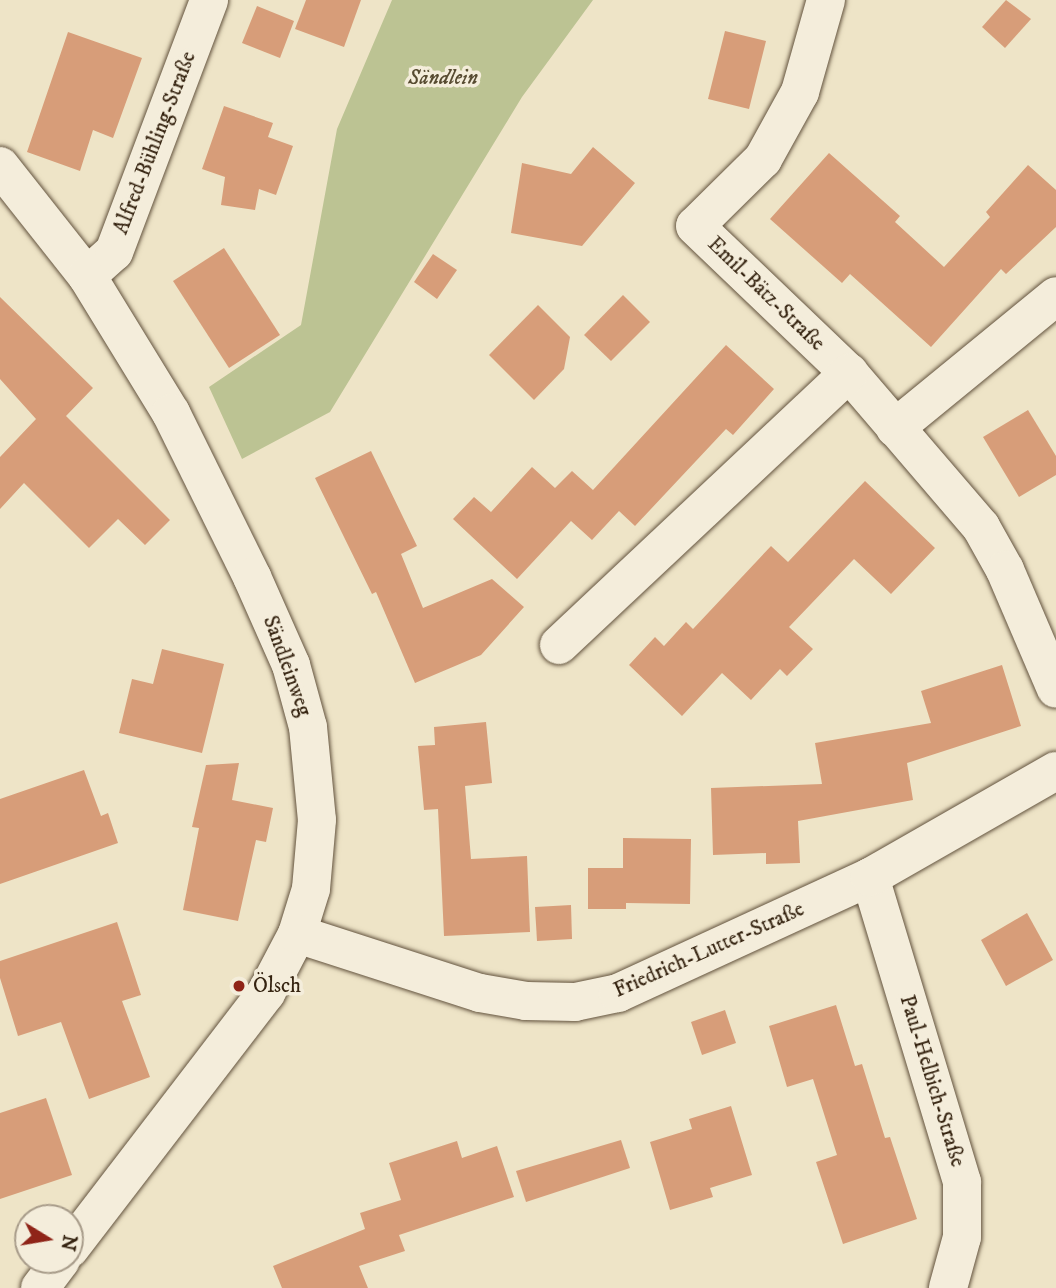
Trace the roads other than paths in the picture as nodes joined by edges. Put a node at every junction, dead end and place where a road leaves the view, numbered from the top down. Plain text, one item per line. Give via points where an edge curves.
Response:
1 (209, 0) edge
2 (827, 0) edge
3 (0, 166) edge
4 (87, 276) junction
5 (1056, 296) edge
6 (849, 373) junction
7 (895, 428) junction
8 (559, 645) dead end
9 (1056, 689) edge
10 (1056, 771) edge
11 (870, 877) junction
12 (297, 934) junction
13 (84, 1230) edge
14 (948, 1288) edge

1 - 4 street, Alfred-Bühling-Straße via 114,252
2 - 6 street, Emil-Bätz-Straße via 800,92 763,159 695,226
3 - 4 street, Sändleinweg
4 - 12 street, Sändleinweg via 171,413 291,665 308,727 317,820 311,889
5 - 7 street
6 - 7 street, Emil-Bätz-Straße
6 - 8 street
7 - 9 street, Emil-Bätz-Straße via 981,527 1005,570
10 - 11 street, Friedrich-Lutter-Straße
11 - 12 street, Friedrich-Lutter-Straße via 657,978 575,1002 526,1001 480,993
11 - 14 street, Paul-Helbich-Straße via 962,1182 962,1237
12 - 13 street, Sändleinweg via 266,993

